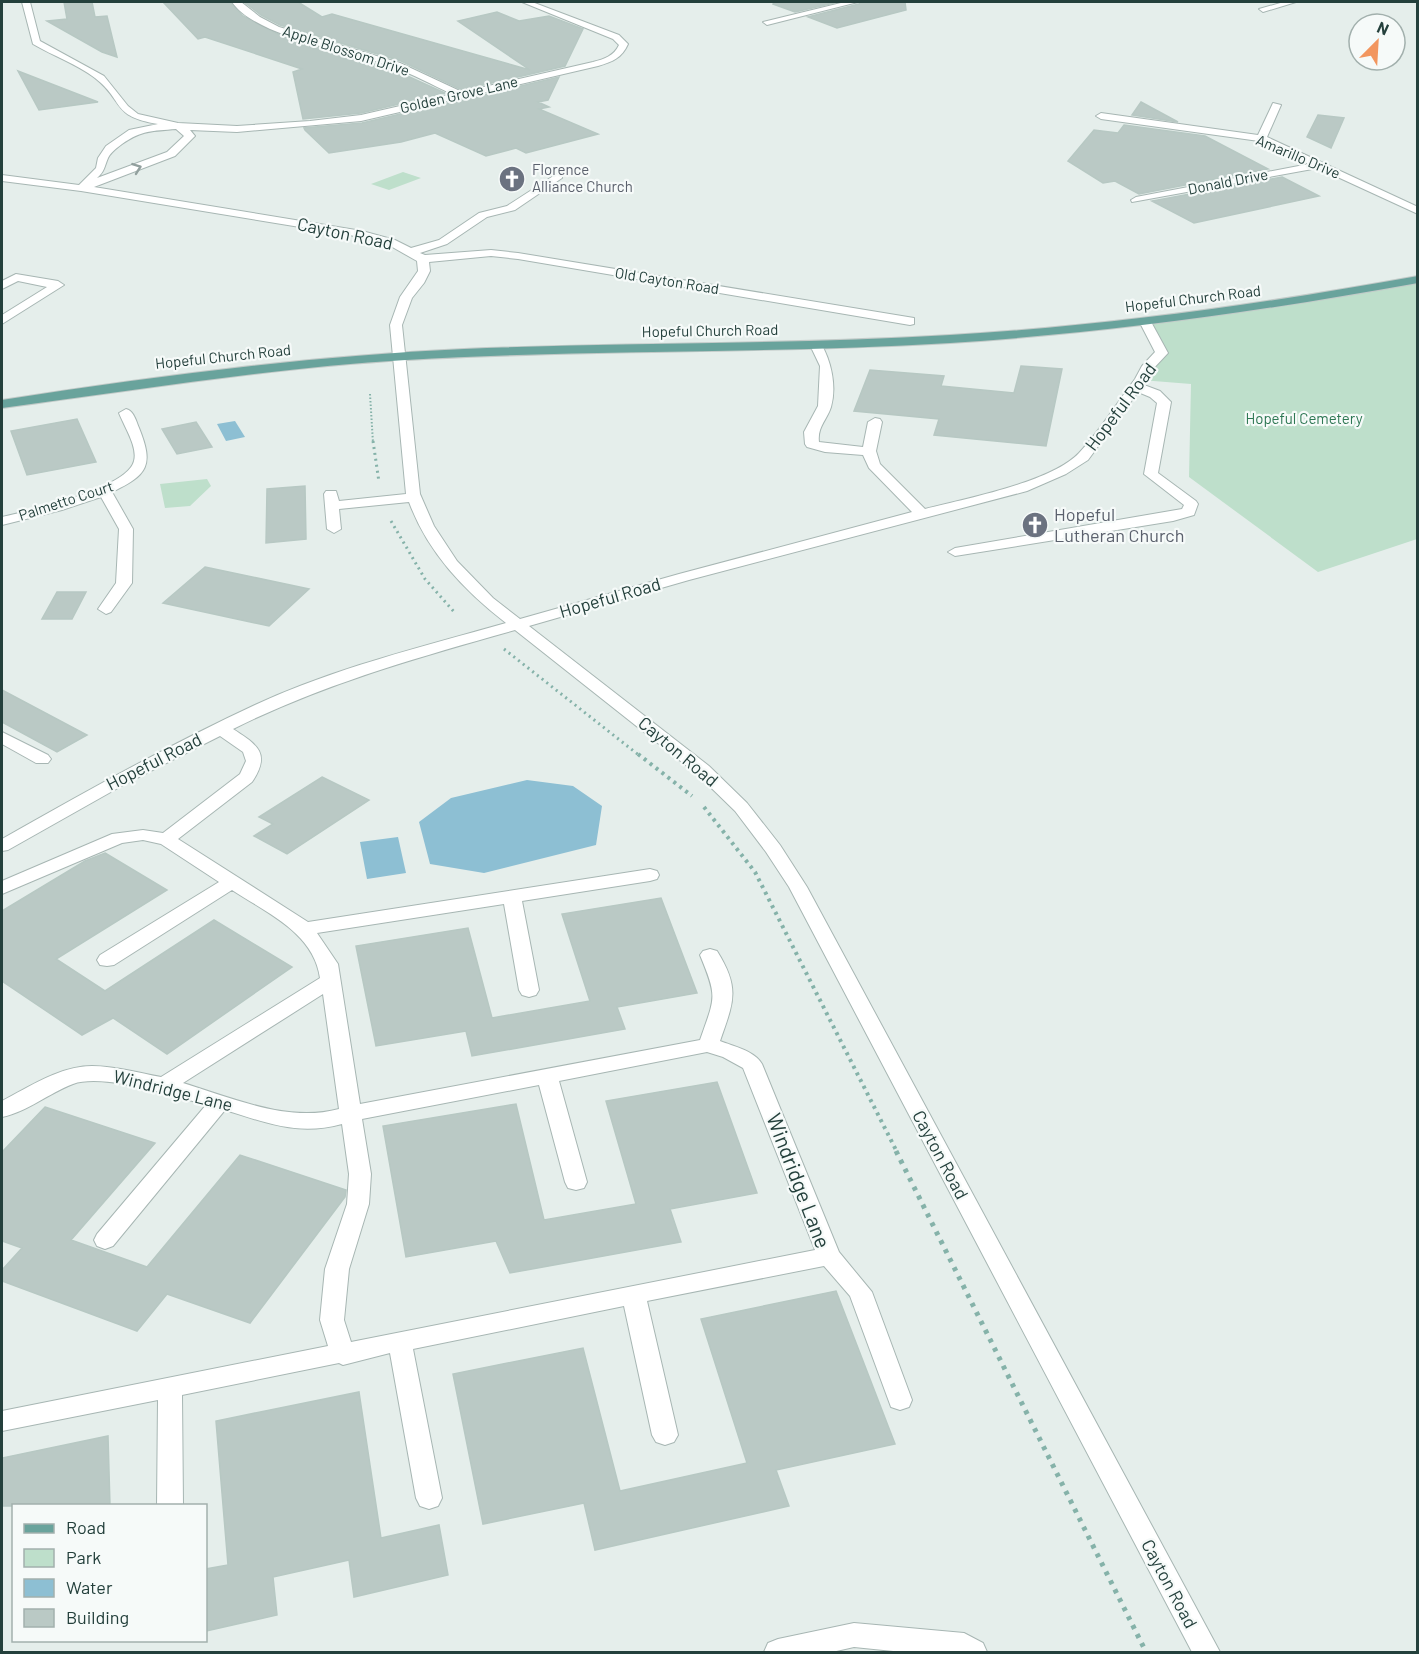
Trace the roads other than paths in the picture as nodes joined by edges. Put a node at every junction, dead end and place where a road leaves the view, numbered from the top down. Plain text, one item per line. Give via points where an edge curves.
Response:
1 (26, 2) edge
2 (236, 2) edge
3 (525, 2) edge
4 (851, 2) edge
5 (1292, 2) edge
6 (1263, 9) dead end
7 (767, 22) dead end
8 (459, 94) junction
9 (1276, 105) dead end
10 (1101, 116) dead end
11 (178, 126) junction
12 (1261, 138) junction
13 (1320, 165) junction
14 (558, 176) dead end
15 (2, 178) edge
16 (81, 188) junction
17 (1136, 200) dead end
18 (1418, 211) edge
19 (411, 251) junction
20 (423, 259) junction
21 (1418, 279) edge
22 (2, 286) edge
23 (2, 320) edge
24 (910, 321) dead end
25 (1146, 323) junction
26 (816, 345) junction
27 (399, 357) junction
28 (1136, 387) junction
29 (2, 404) edge
30 (126, 413) dead end
31 (875, 422) dead end
32 (869, 451) junction
33 (104, 490) junction
34 (415, 497) junction
35 (921, 513) junction
36 (2, 521) edge
37 (334, 529) dead end
38 (955, 552) dead end
39 (106, 609) dead end
40 (518, 625) junction
41 (220, 728) junction
42 (2, 737) edge
43 (42, 759) dead end
44 (166, 839) junction
45 (2, 846) edge
46 (650, 875) dead end
47 (232, 882) junction
48 (2, 888) edge
49 (512, 897) junction
50 (305, 928) junction
51 (710, 955) dead end
52 (108, 960) dead end
53 (330, 980) junction
54 (529, 990) dead end
55 (708, 1044) junction
56 (547, 1076) junction
57 (164, 1085) junction
58 (220, 1102) junction
59 (2, 1110) edge
60 (350, 1114) junction
61 (576, 1182) dead end
62 (105, 1240) dead end
63 (829, 1256) junction
64 (634, 1296) junction
65 (400, 1343) junction
66 (343, 1354) junction
67 (170, 1388) junction
68 (900, 1400) dead end
69 (2, 1421) edge
70 (665, 1435) dead end
71 (429, 1498) dead end
72 (170, 1504) edge
73 (778, 1653) edge
74 (973, 1653) edge
75 (1206, 1653) edge

1 - 11 street via 36,42 104,80 126,111
2 - 8 street, Apple Blossom Drive via 276,28 397,65
3 - 8 street, Golden Grove Lane via 616,38 624,44 621,53 595,64
4 - 7 street
5 - 6 street
8 - 11 street, Golden Grove Lane via 361,117 310,124 237,129
9 - 12 street
10 - 12 street, Amarillo Drive
11 - 16 street via 145,128 119,140 103,158 97,175
16 -> 11 street via 171,154 190,136
12 - 13 street, Amarillo Drive
13 - 17 street, Donald Drive
13 - 18 street, Amarillo Drive
14 - 19 street via 511,208 483,215 443,242
15 - 16 street, Cayton Road
16 - 19 street, Cayton Road via 362,234
19 - 20 street, Cayton Road
20 - 24 street, Old Cayton Road via 491,253 518,256
20 - 27 street, Cayton Road via 424,271 406,297 396,325
21 - 25 main road, Hopeful Church Road
22 - 23 street via 16,278 58,285
25 - 26 main road, Hopeful Church Road
25 - 28 street, Hopeful Road via 1162,353
26 - 27 main road, Hopeful Church Road
26 - 32 street via 826,366 825,406 811,432 812,444
27 - 29 main road, Hopeful Church Road via 175,378
27 - 34 street, Cayton Road
28 - 35 street, Hopeful Road via 1083,457 1061,471 1001,495
28 - 38 street via 1164,402 1151,474 1191,504 1189,512
30 - 33 street, Palmetto Court via 141,463 132,476
31 - 32 street
32 - 35 street via 874,465
33 - 36 street, Palmetto Court
33 - 39 street via 126,529 124,583
34 - 37 street via 332,500
34 - 40 street, Cayton Road via 436,545 458,573
35 - 40 street, Hopeful Road
40 - 41 street, Hopeful Road via 371,666
40 - 75 street, Cayton Road via 703,770 741,807 774,849 798,887
41 - 44 street via 252,751 256,759 254,768
41 - 45 street, Hopeful Road
42 - 43 street
44 - 47 street
44 - 48 street via 143,835 118,838
46 - 49 street
47 - 50 street
47 - 52 street
49 - 50 street
49 - 54 street
50 - 53 street via 328,964
51 - 55 street via 724,999
53 - 57 street
53 - 60 street
55 - 56 street, Windridge Lane
55 - 63 street, Windridge Lane via 752,1064
56 - 60 street, Windridge Lane
56 - 61 street
57 - 58 street, Windridge Lane
57 - 59 street, Windridge Lane via 92,1073 50,1085
58 - 60 street, Windridge Lane via 286,1121 320,1122
58 - 62 street
60 - 66 street via 360,1174 358,1204 337,1269 332,1320
63 - 64 street, Windridge Lane
63 - 68 street via 860,1292
64 - 65 street, Windridge Lane
64 - 70 street
65 - 66 street, Windridge Lane
65 - 71 street
66 - 67 street, Windridge Lane
67 - 69 street, Windridge Lane
67 - 72 street
73 - 74 street via 854,1635 964,1646

